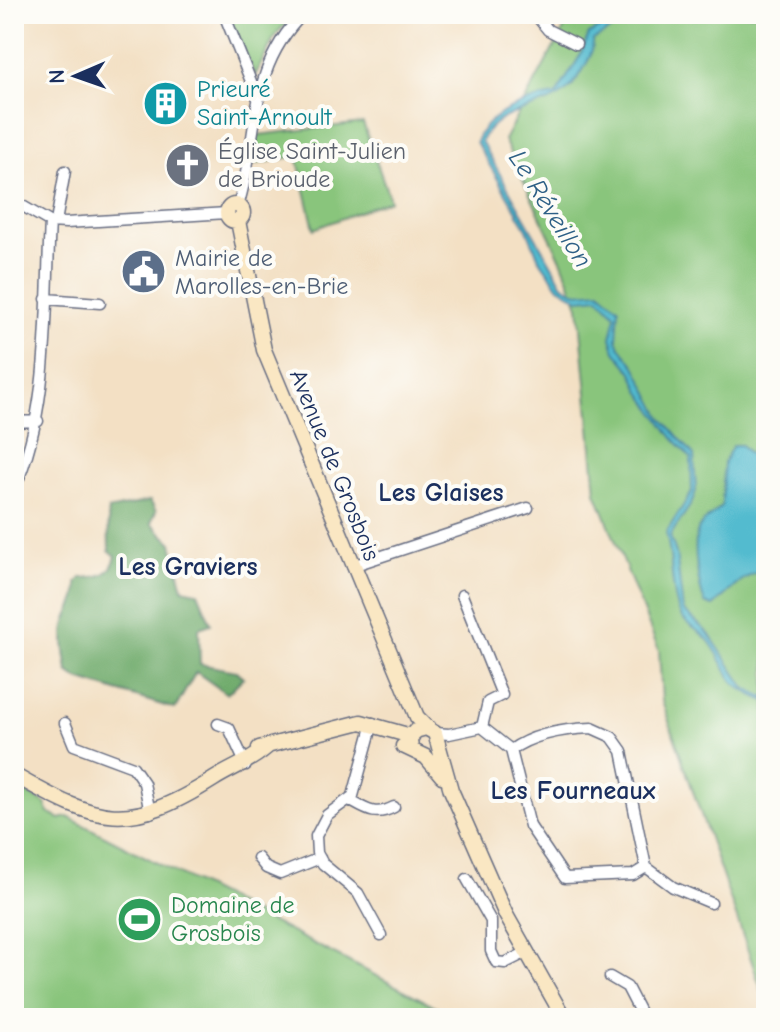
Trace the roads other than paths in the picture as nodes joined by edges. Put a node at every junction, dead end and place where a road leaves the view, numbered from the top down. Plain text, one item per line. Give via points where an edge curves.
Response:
1 (224, 14) edge
2 (303, 14) edge
3 (535, 14) edge
4 (576, 44) dead end
5 (258, 99) junction
6 (65, 171) dead end
7 (14, 201) edge
8 (234, 213) junction
9 (53, 222) junction
10 (46, 299) junction
11 (100, 303) dead end
12 (38, 421) junction
13 (14, 422) edge
14 (14, 490) edge
15 (528, 508) dead end
16 (352, 566) junction
17 (462, 595) dead end
18 (65, 723) dead end
19 (218, 724) dead end
20 (372, 727) junction
21 (482, 727) junction
22 (427, 735) junction
23 (511, 750) junction
24 (244, 761) junction
25 (14, 775) edge
26 (451, 790) junction
27 (349, 800) junction
28 (394, 807) dead end
29 (150, 813) junction
30 (258, 858) dead end
31 (320, 858) junction
32 (646, 867) junction
33 (467, 879) dead end
34 (711, 903) dead end
35 (381, 935) dead end
36 (525, 953) junction
37 (610, 977) dead end
38 (564, 1018) edge
39 (643, 1018) edge

1 - 5 street
2 - 5 street via 277,44
3 - 4 street via 548,30
5 - 8 street
6 - 9 street
7 - 9 street
8 - 9 street
8 - 16 street, Avenue de Grosbois via 264,350
9 - 10 street
10 - 11 street
10 - 12 street
12 - 13 street
12 - 14 street
15 - 16 street
16 - 22 street, Avenue de Grosbois
17 - 21 street via 502,695 488,702
18 - 29 street via 74,745 140,774
19 - 24 street via 229,728
20 - 22 street
20 - 24 street via 347,724 267,747
20 - 27 street
21 - 22 street
21 - 23 street
22 - 26 street, Avenue de Grosbois
22 - 26 street, Avenue de Grosbois via 426,757
23 - 32 street via 530,826 565,878 633,875
23 - 32 street via 570,729 592,728 612,737 622,751
24 - 29 street via 174,805
25 - 29 street via 87,812 119,818
26 - 36 street, Avenue de Grosbois
27 - 28 street via 372,813
27 - 31 street via 319,825
30 - 31 street via 280,874
31 - 35 street via 358,893
32 - 34 street via 673,887
33 - 36 street via 491,921 496,962
36 - 38 street, Avenue de Grosbois
37 - 39 street via 627,987

